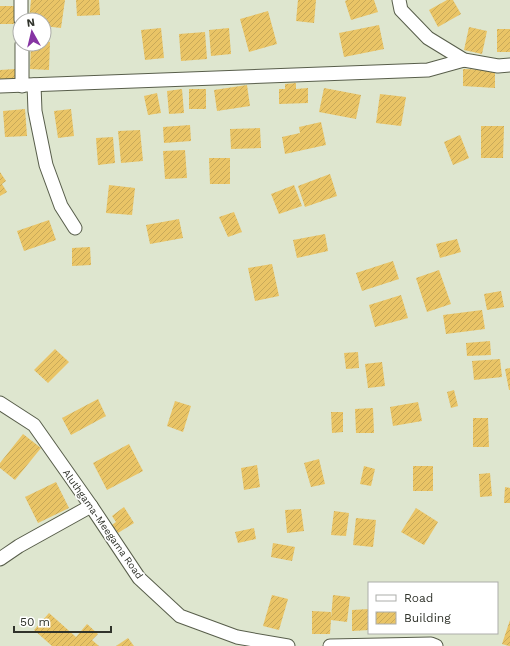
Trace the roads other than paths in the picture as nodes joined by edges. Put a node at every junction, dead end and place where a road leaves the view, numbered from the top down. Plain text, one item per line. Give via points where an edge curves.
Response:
1 (21, 0) edge
2 (399, 0) edge
3 (21, 12) edge
4 (23, 52) edge
5 (464, 60) junction
6 (510, 65) edge
7 (28, 85) junction
8 (0, 86) edge
9 (75, 228) dead end
10 (0, 403) edge
11 (91, 506) junction
12 (0, 559) edge
13 (288, 646) edge
14 (330, 646) edge
15 (436, 646) edge

1 - 3 street
2 - 5 street via 401,10 428,38
4 - 7 street
5 - 6 street via 498,66
5 - 7 street via 428,70
7 - 8 street
7 - 9 street via 46,165 61,206
10 - 11 street, Aluthgama-Meegama Road via 34,425
11 - 12 street
11 - 13 street, Aluthgama-Meegama Road via 139,578 180,616 237,637
14 - 15 street

